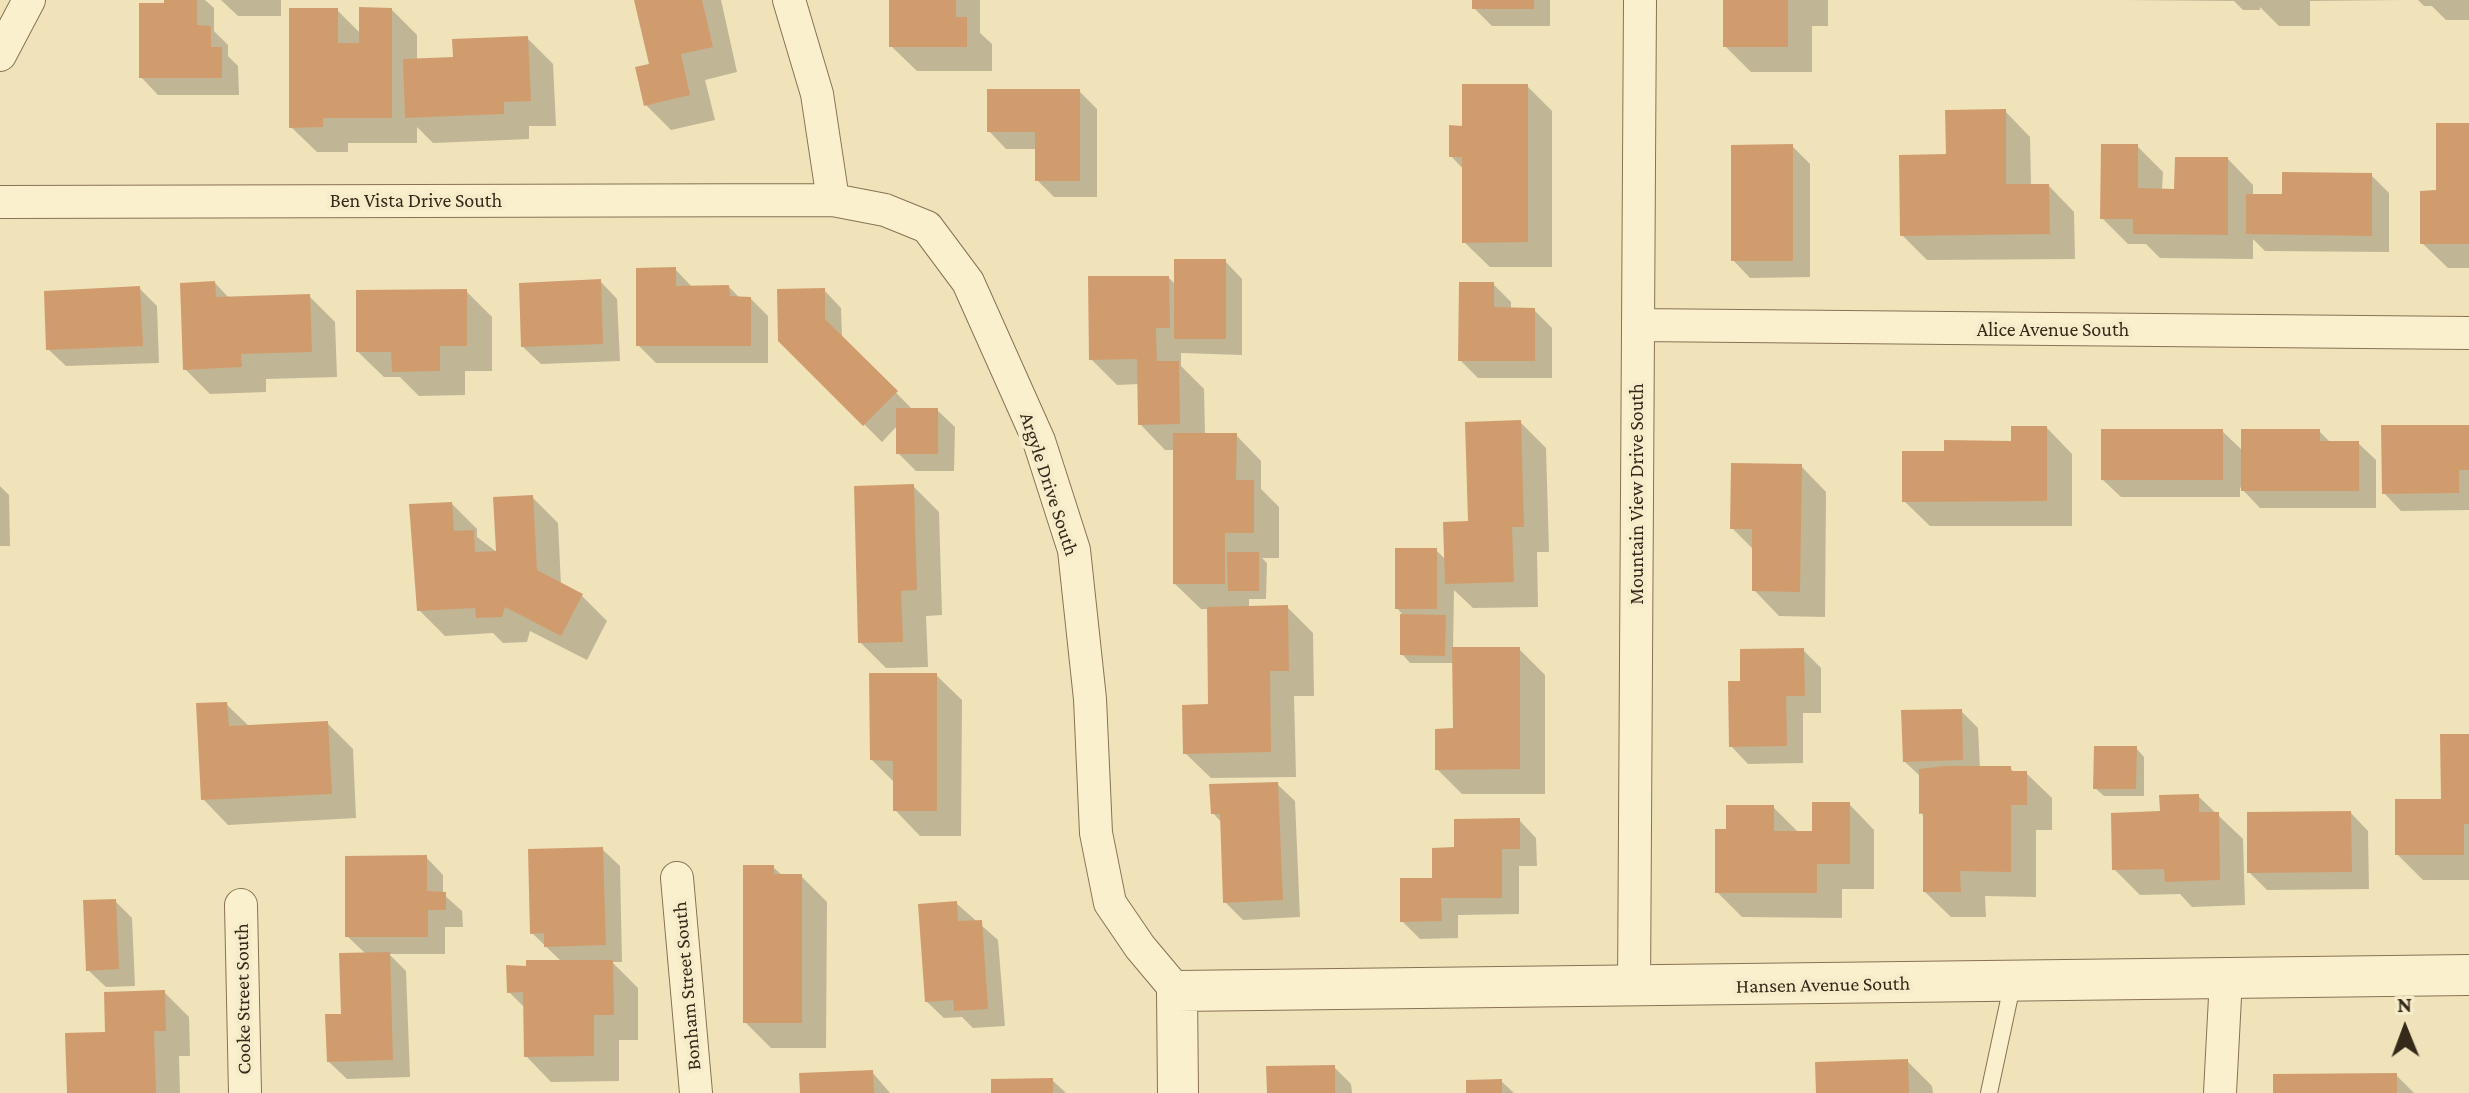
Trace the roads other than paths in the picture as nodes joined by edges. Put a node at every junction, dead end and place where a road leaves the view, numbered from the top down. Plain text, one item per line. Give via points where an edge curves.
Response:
1 (29, 0) edge
2 (789, 0) edge
3 (1640, 0) edge
4 (0, 55) edge
5 (833, 200) junction
6 (0, 202) edge
7 (1638, 325) junction
8 (2469, 333) edge
9 (677, 878) dead end
10 (241, 905) dead end
11 (2469, 975) edge
12 (2226, 978) junction
13 (2013, 981) junction
14 (1634, 988) junction
15 (1177, 991) junction
16 (245, 1093) edge
17 (696, 1093) edge
18 (1178, 1093) edge
19 (1989, 1093) edge
20 (2220, 1093) edge

1 - 4 street
2 - 5 street via 817,94
3 - 7 street, Mountain View Drive South
5 - 6 street, Ben Vista Drive South
5 - 15 street, Argyle Drive South via 885,210 927,227 968,282 1039,441 1074,550 1090,699 1096,833 1110,903
7 - 8 street, Alice Avenue South
7 - 14 street, Mountain View Drive South
9 - 17 street, Bonham Street South
10 - 16 street, Cooke Street South
11 - 12 street, Hansen Avenue South
12 - 13 street, Hansen Avenue South
12 - 20 street
13 - 14 street, Hansen Avenue South
13 - 19 lane
14 - 15 street, Hansen Avenue South
15 - 18 street

